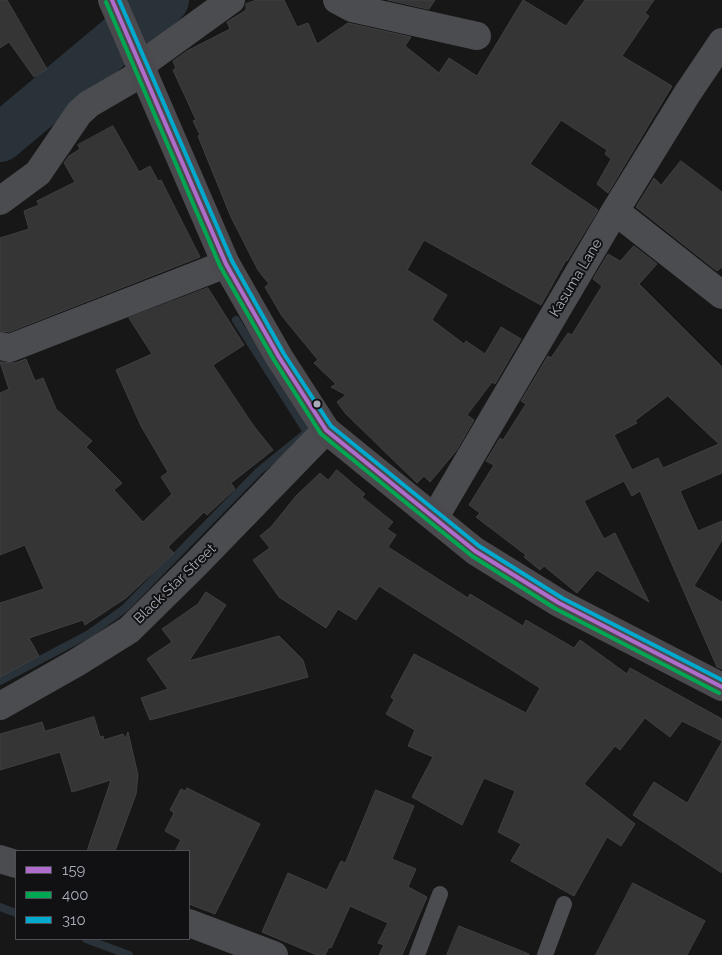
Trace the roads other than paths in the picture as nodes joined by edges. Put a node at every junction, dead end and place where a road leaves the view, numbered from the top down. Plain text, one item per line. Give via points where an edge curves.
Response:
1 (112, 0) edge
2 (231, 0) edge
3 (336, 0) edge
4 (476, 36) dead end
5 (719, 55) edge
6 (142, 66) junction
7 (0, 201) edge
8 (615, 210) junction
9 (226, 264) junction
10 (722, 295) edge
11 (0, 346) edge
12 (326, 430) junction
13 (435, 517) junction
14 (722, 687) edge
15 (0, 706) edge
16 (0, 859) edge
17 (15, 864) edge
18 (440, 894) dead end
19 (564, 904) dead end
20 (190, 923) edge
21 (274, 955) edge
22 (417, 955) edge
23 (545, 955) edge

1 - 6 street
2 - 6 street
3 - 4 street via 352,8
5 - 8 street, Kasuma Lane via 687,94
6 - 7 street via 79,113 38,173
6 - 9 street
8 - 10 street
8 - 13 street, Kasuma Lane
9 - 11 street via 10,348
9 - 12 street via 279,357
12 - 13 street
12 - 15 street, Black Star Street via 128,630
13 - 14 street via 475,551 552,598
16 - 17 street
18 - 22 lane
19 - 23 lane
20 - 21 street

